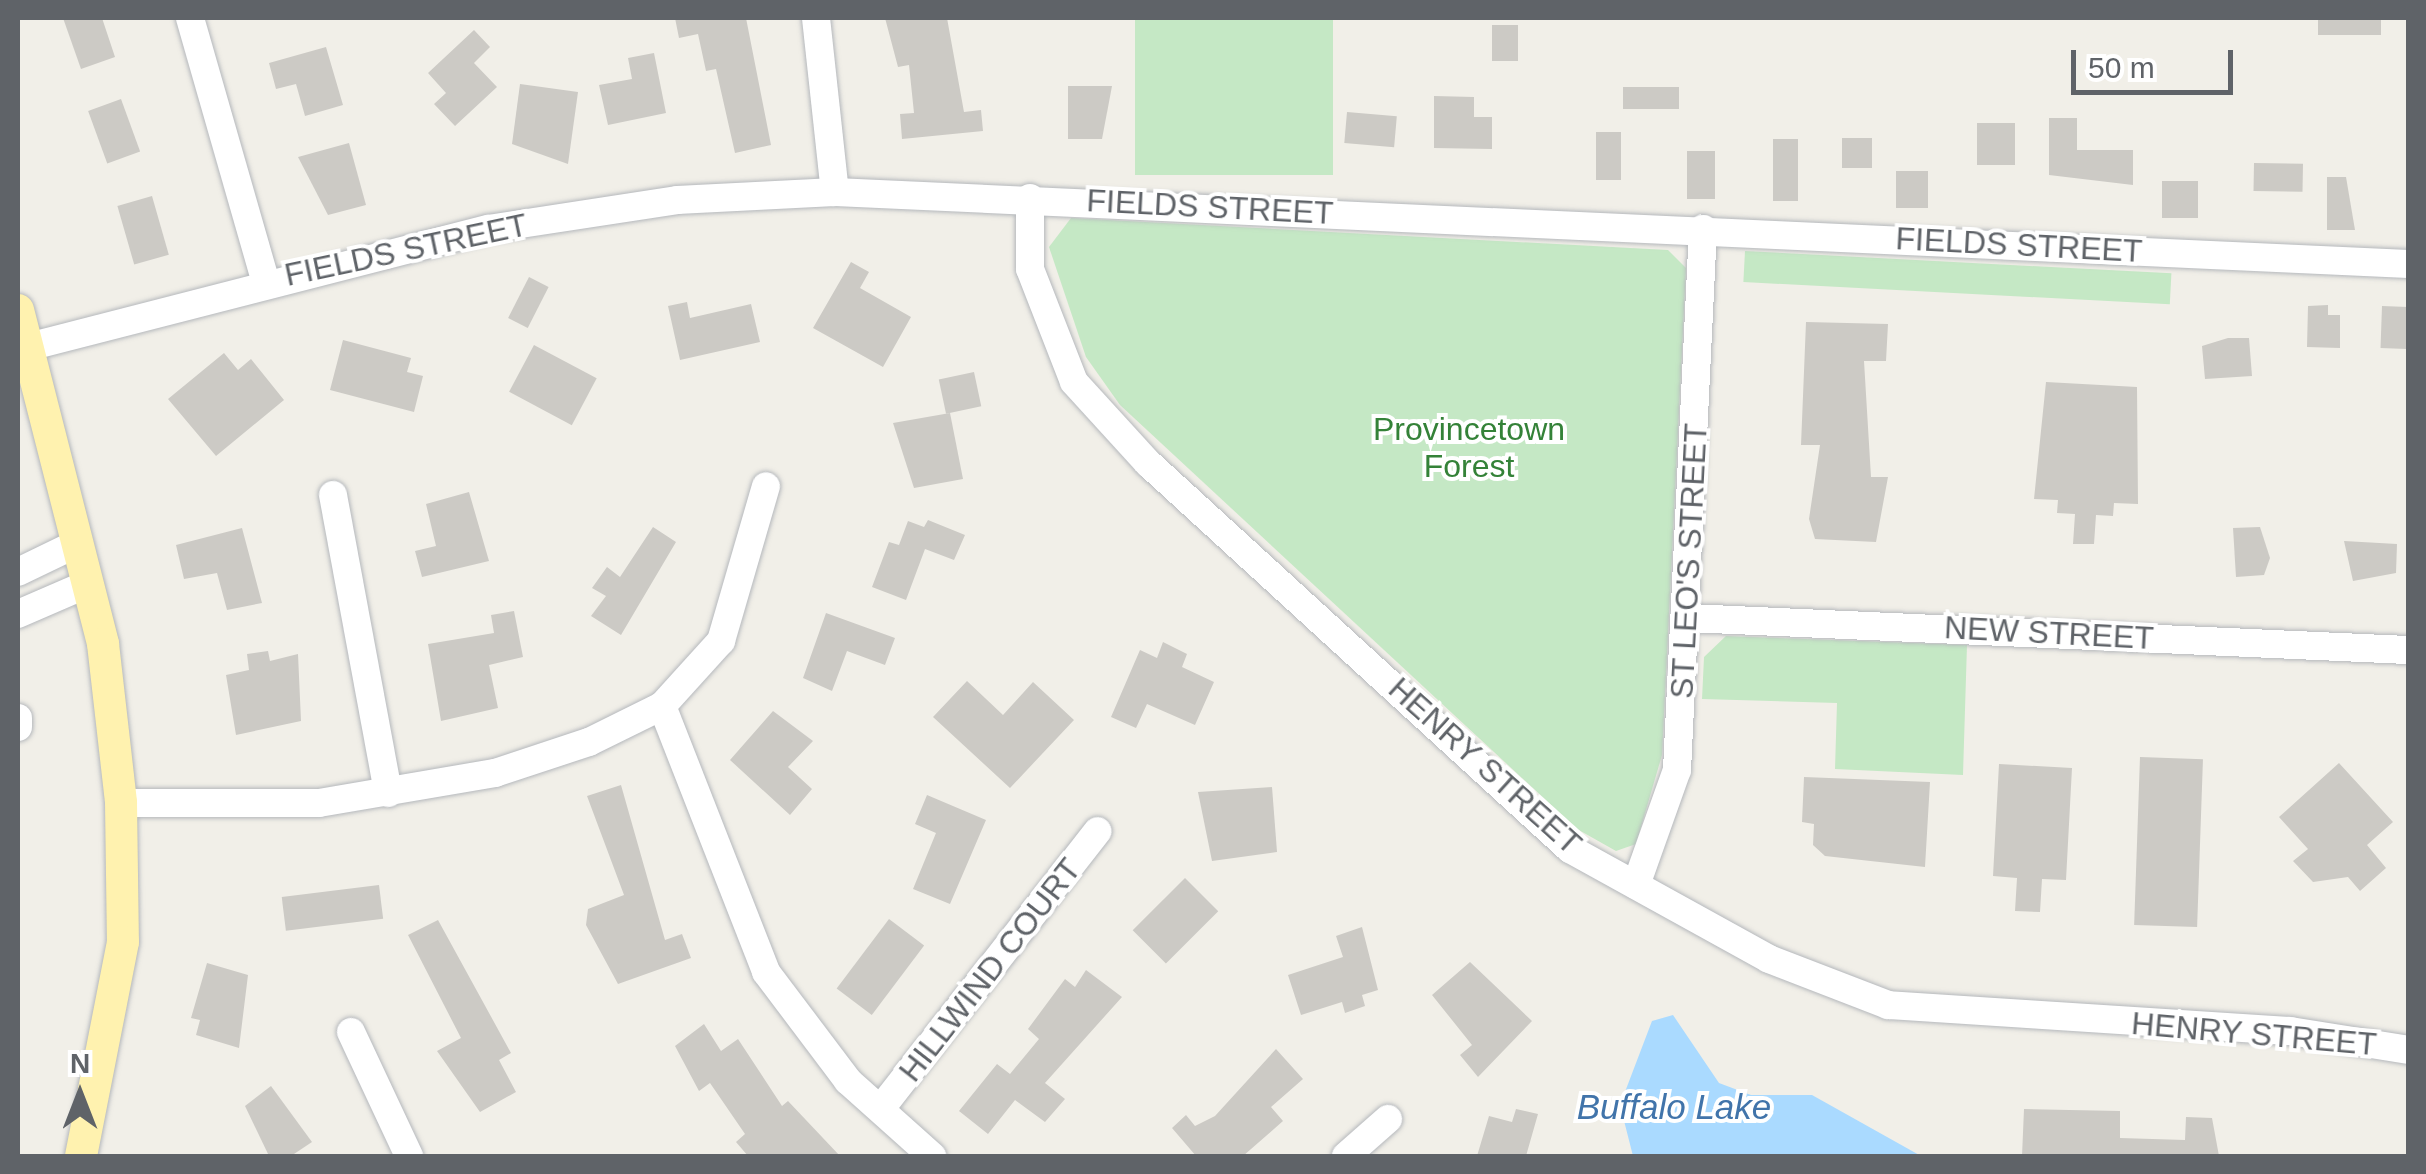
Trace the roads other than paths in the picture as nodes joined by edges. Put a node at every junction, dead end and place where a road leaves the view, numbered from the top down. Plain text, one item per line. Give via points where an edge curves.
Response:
1 (190, 18) edge
2 (816, 18) edge
3 (835, 192) junction
4 (1030, 198) junction
5 (1702, 229) junction
6 (2408, 264) edge
7 (265, 280) junction
8 (18, 310) edge
9 (28, 347) junction
10 (766, 486) dead end
11 (334, 495) dead end
12 (78, 543) junction
13 (18, 572) edge
14 (85, 584) junction
15 (18, 614) edge
16 (1689, 618) junction
17 (2408, 650) edge
18 (662, 706) junction
19 (18, 718) edge
20 (18, 727) edge
21 (388, 793) junction
22 (121, 802) junction
23 (1098, 832) dead end
24 (1636, 885) junction
25 (350, 1032) dead end
26 (2408, 1050) edge
27 (882, 1107) junction
28 (1388, 1120) dead end
29 (82, 1156) edge
30 (409, 1156) edge
31 (932, 1156) edge
32 (1346, 1156) edge

1 - 7 street
2 - 3 street
3 - 4 street, FIELDS STREET
3 - 7 street, FIELDS STREET via 677,200 488,229
4 - 5 street, FIELDS STREET
4 - 24 street, HENRY STREET via 1030,270 1074,382 1148,463 1570,848
5 - 6 street, FIELDS STREET
5 - 16 street, ST LEO'S STREET
7 - 9 street, FIELDS STREET
8 - 9 main road
9 - 12 main road
10 - 18 street via 721,641
11 - 21 street
12 - 13 street
12 - 14 main road
14 - 15 street
14 - 22 main road via 102,644
16 - 17 street, NEW STREET
16 - 24 street, ST LEO'S STREET via 1674,784
18 - 21 street via 496,773
18 - 27 street via 766,972 804,1032
19 - 20 street
21 - 22 street via 319,803
22 - 29 main road via 124,942
23 - 27 street, HILLWIND COURT
24 - 26 street, HENRY STREET via 1769,959 1888,1005 2290,1031
25 - 30 street
27 - 31 street
28 - 32 street

